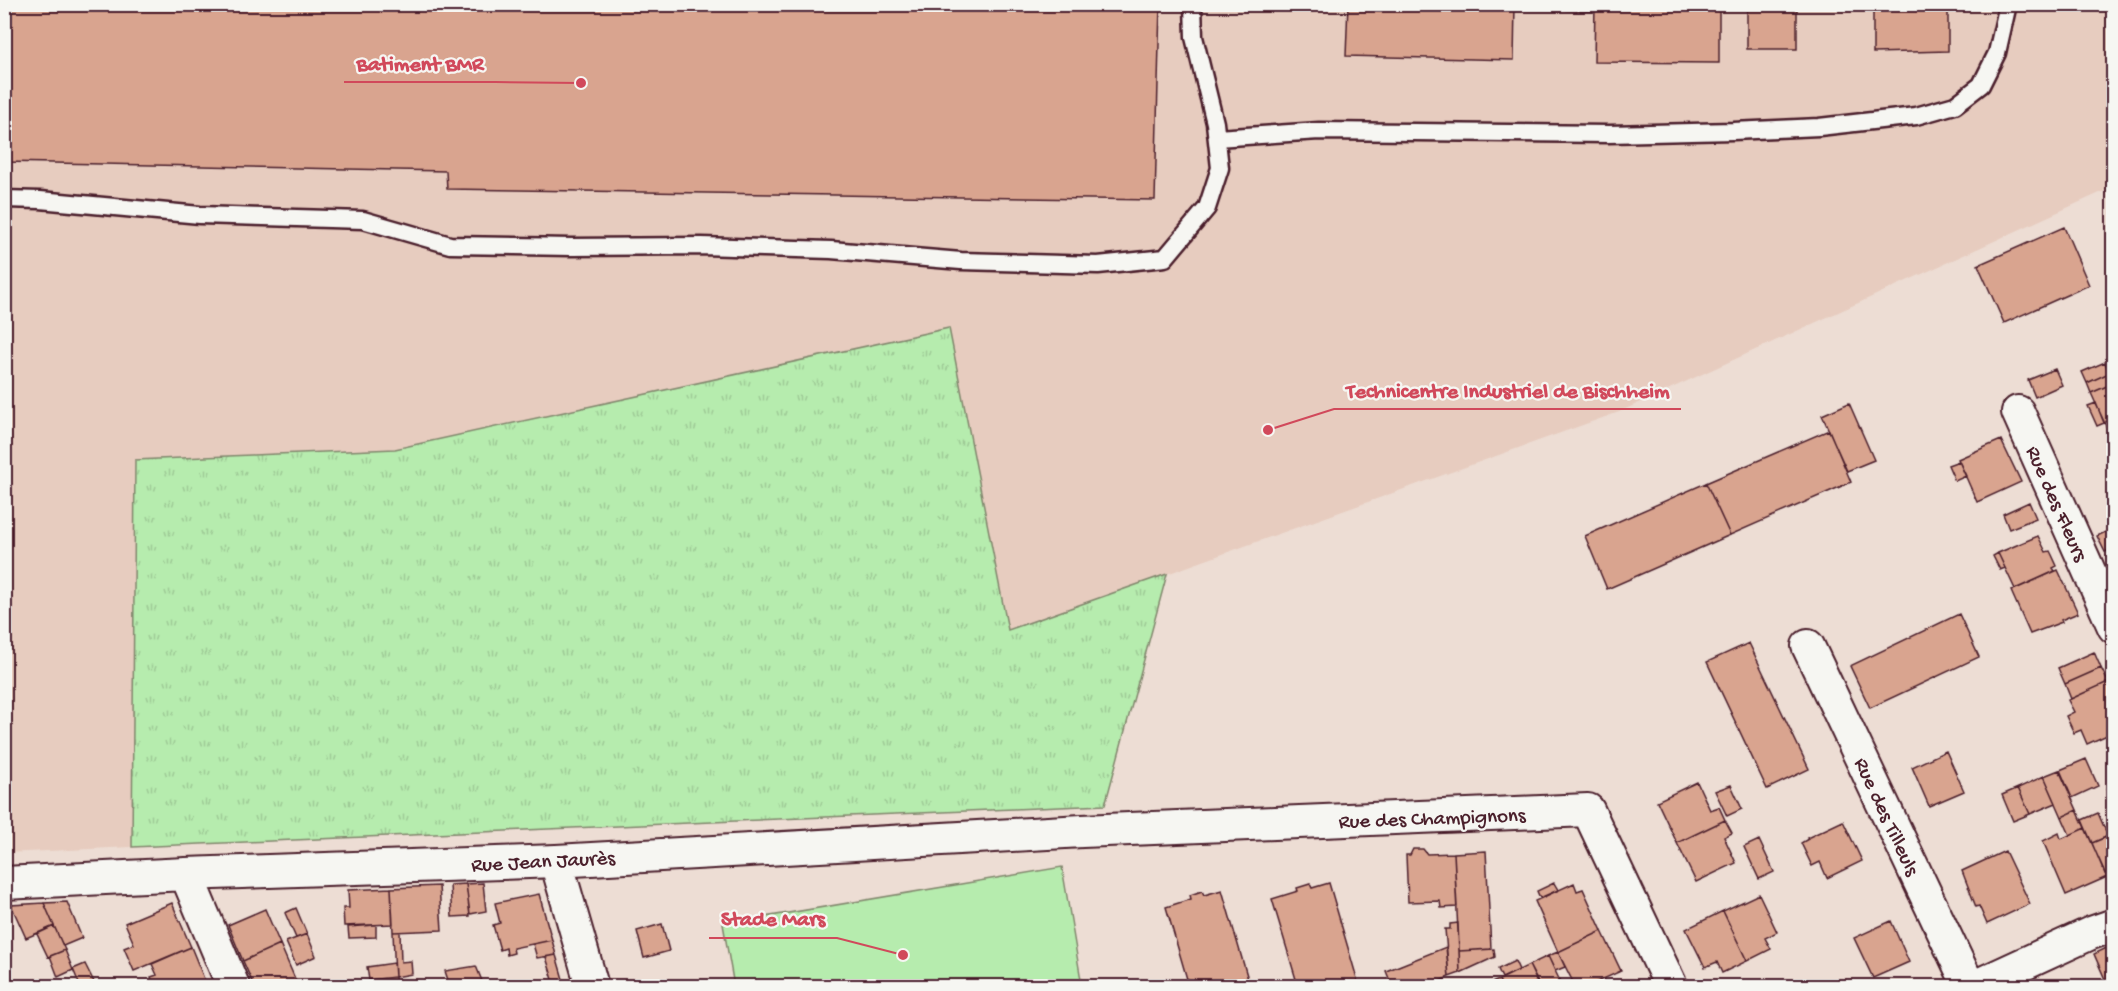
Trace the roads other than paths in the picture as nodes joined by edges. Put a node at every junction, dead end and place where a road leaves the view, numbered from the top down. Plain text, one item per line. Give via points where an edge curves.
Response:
1 (1194, 4) edge
2 (2008, 4) edge
3 (1217, 138) junction
4 (4, 199) edge
5 (2018, 412) dead end
6 (2114, 627) edge
7 (1808, 646) dead end
8 (1082, 831) joint
9 (556, 861) junction
10 (186, 874) junction
11 (4, 883) edge
12 (2114, 925) edge
13 (233, 987) edge
14 (592, 987) edge
15 (1671, 987) edge
16 (1969, 987) edge
17 (1976, 987) edge

1 - 3 lane via 1194,37
2 - 3 lane via 1997,53 1982,85 1955,105 1916,116 1820,127 1732,131 1319,131
3 - 4 lane via 1220,168 1207,208 1165,258 1098,265 702,246 450,245 363,220 200,215
5 - 6 street, Rue des Fleurs
7 - 16 street, Rue des Tilleuls
8 - 9 street, Rue Jean Jaurès
8 - 15 street, Rue des Champignons via 1588,810
9 - 10 street, Rue Jean Jaurès
9 - 14 street
10 - 11 street, Rue Jean Jaurès
10 - 13 street
12 - 17 street

